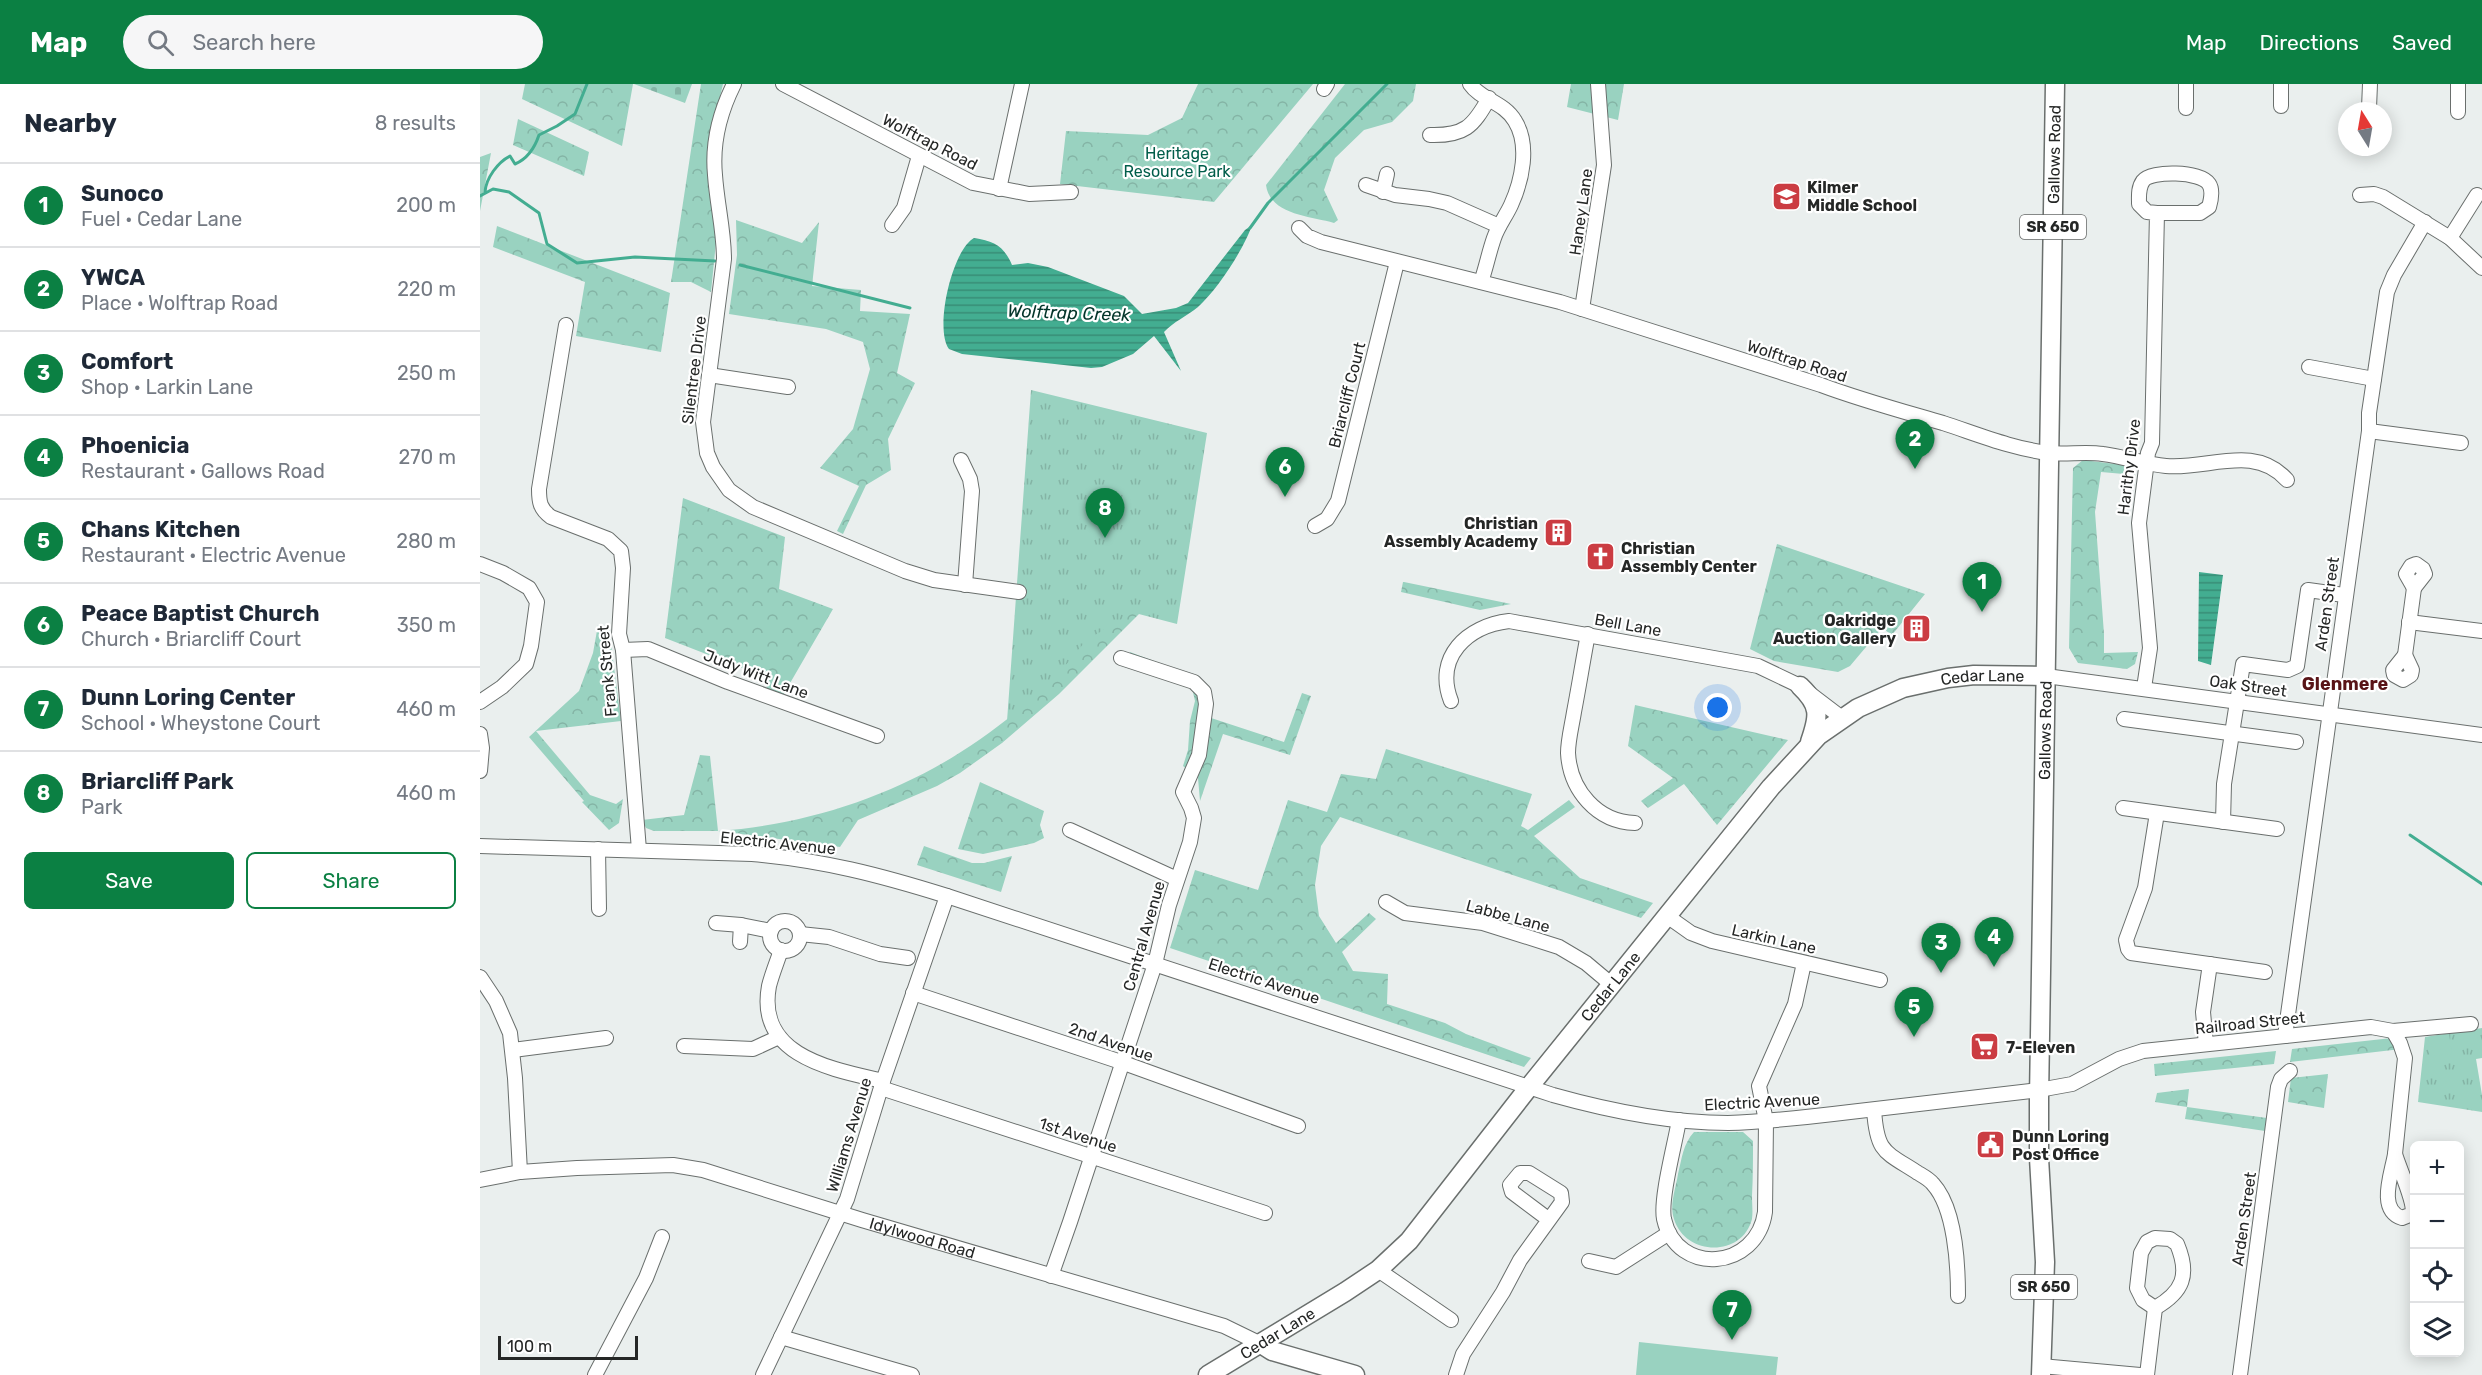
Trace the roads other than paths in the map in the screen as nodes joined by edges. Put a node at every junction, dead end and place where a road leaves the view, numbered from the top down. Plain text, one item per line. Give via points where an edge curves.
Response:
1 (734, 84) edge
2 (783, 84) edge
3 (1022, 84) edge
4 (1470, 84) edge
5 (1598, 84) edge
6 (2055, 84) edge
7 (2186, 84) edge
8 (2281, 84) edge
9 (2370, 84) edge
10 (2458, 84) edge
11 (1490, 98) junction
12 (2369, 102) edge
13 (2281, 106) dead end
14 (2186, 108) dead end
15 (2458, 112) dead end
16 (1430, 135) dead end
17 (919, 156) junction
18 (1387, 174) dead end
19 (1366, 185) dead end
20 (999, 189) junction
21 (1071, 192) dead end
22 (1383, 192) junction
23 (2360, 195) dead end
24 (2477, 195) dead end
25 (2157, 213) junction
26 (2425, 222) junction
27 (892, 225) dead end
28 (1499, 226) junction
29 (1299, 228) dead end
30 (2450, 238) junction
31 (1397, 262) junction
32 (2482, 268) edge
33 (1481, 282) junction
34 (1582, 309) junction
35 (566, 325) dead end
36 (2309, 368) dead end
37 (709, 375) junction
38 (2374, 378) junction
39 (788, 387) dead end
40 (2369, 431) junction
41 (2461, 443) dead end
42 (2050, 453) junction
43 (961, 460) dead end
44 (2146, 463) junction
45 (2287, 480) dead end
46 (1315, 526) dead end
47 (480, 564) edge
48 (965, 585) junction
49 (2414, 588) dead end
50 (1019, 592) dead end
51 (2344, 595) junction
52 (2409, 622) junction
53 (2482, 631) edge
54 (1588, 634) junction
55 (623, 650) junction
56 (2405, 655) dead end
57 (1121, 658) dead end
58 (2046, 676) junction
59 (1800, 686) junction
60 (2144, 688) junction
61 (1450, 701) dead end
62 (2237, 701) junction
63 (480, 702) edge
64 (2329, 714) junction
65 (1842, 718) junction
66 (2124, 719) dead end
67 (480, 734) edge
68 (2232, 734) junction
69 (2482, 735) edge
70 (877, 736) dead end
71 (2296, 742) dead end
72 (1809, 744) junction
73 (480, 771) edge
74 (2123, 808) dead end
75 (2157, 813) junction
76 (2223, 822) junction
77 (1635, 823) dead end
78 (2277, 829) dead end
79 (1070, 830) dead end
80 (480, 846) edge
81 (598, 849) junction
82 (639, 850) junction
83 (1177, 879) junction
84 (947, 896) junction
85 (1386, 902) dead end
86 (599, 909) dead end
87 (1667, 915) junction
88 (716, 924) dead end
89 (741, 925) junction
90 (771, 932) junction
91 (800, 934) junction
92 (740, 942) dead end
93 (781, 950) junction
94 (908, 958) dead end
95 (1804, 963) junction
96 (1155, 964) junction
97 (2210, 964) junction
98 (2265, 972) dead end
99 (480, 978) edge
100 (1880, 980) dead end
101 (1611, 984) junction
102 (913, 993) junction
103 (2471, 1024) dead end
104 (703, 1031) dead end
105 (2393, 1031) junction
106 (2285, 1035) junction
107 (779, 1037) junction
108 (606, 1038) dead end
109 (2206, 1044) junction
110 (684, 1046) dead end
111 (702, 1046) junction
112 (513, 1050) junction
113 (1121, 1062) junction
114 (2290, 1071) dead end
115 (882, 1084) junction
116 (1529, 1087) junction
117 (2039, 1090) junction
118 (1874, 1110) junction
119 (1679, 1120) junction
120 (1766, 1121) junction
121 (1298, 1126) dead end
122 (2395, 1154) dead end
123 (1090, 1157) junction
124 (520, 1172) junction
125 (480, 1180) edge
126 (841, 1213) junction
127 (1265, 1213) dead end
128 (1548, 1219) dead end
129 (1669, 1233) junction
130 (662, 1237) dead end
131 (1589, 1262) dead end
132 (1378, 1270) junction
133 (1051, 1276) junction
134 (1958, 1296) dead end
135 (2155, 1308) junction
136 (1451, 1320) dead end
137 (781, 1337) junction
138 (1261, 1344) junction
139 (2041, 1370) edge
140 (595, 1375) edge
141 (763, 1375) edge
142 (912, 1375) edge
143 (1208, 1375) edge
144 (1355, 1375) edge
145 (1456, 1375) edge
146 (2140, 1375) edge
147 (2147, 1375) edge
148 (2240, 1375) edge

1 - 37 street, Silentree Drive via 720,120 714,156 724,259
2 - 17 street, Wolftrap Road
3 - 20 street
4 - 11 street
5 - 34 street, Haney Lane via 1604,175
6 - 42 main road, Gallows Road / SR 650
7 - 14 street
8 - 13 street
9 - 12 street
10 - 15 street
11 - 16 street via 1468,128 1447,136
11 - 28 street via 1516,121 1523,142 1516,193
17 - 20 street, Wolftrap Road via 973,183
17 - 27 street via 904,208
18 - 22 street
19 - 22 street
20 - 21 street, Wolftrap Road via 1041,195
22 - 28 street via 1429,198
23 - 26 street via 2383,197
24 - 30 street
25 - 25 street via 2147,212 2139,204 2144,179 2155,174 2199,176 2209,184 2209,207 2200,213
25 - 44 street, Harithy Drive via 2152,443
26 - 30 street
26 - 38 street, Arden Street via 2387,292
28 - 33 street
29 - 31 street, Wolftrap Road via 1322,242
30 - 32 street
31 - 33 street, Wolftrap Road
31 - 46 street, Briarcliff Court via 1338,501 1327,519
33 - 34 street, Wolftrap Road
34 - 42 street, Wolftrap Road via 1862,401
35 - 55 street, Frank Street via 539,503 551,517 608,539 621,551 619,634
36 - 38 street
37 - 39 street
37 - 48 street, Silentree Drive via 703,423 707,453 720,480 740,499 905,571
38 - 40 street, Arden Street
40 - 41 street
40 - 51 street, Arden Street
42 - 44 street, Wolftrap Road via 2100,453
42 - 58 main road, Gallows Road / SR 650
43 - 48 street via 972,491
44 - 45 street, Wolftrap Road via 2183,467 2258,461 2277,469
44 - 60 street, Harithy Drive via 2139,523 2150,648
47 - 63 street via 529,588 537,602 526,664
48 - 50 street, Silentree Drive
49 - 52 street
51 - 62 street via 2308,590 2296,666 2288,670 2243,664
51 - 64 street, Arden Street
52 - 53 street
52 - 56 street
54 - 59 street, Bell Lane via 1758,666
54 - 61 street, Bell Lane via 1521,621 1484,626 1464,639 1450,660 1445,680
54 - 77 street via 1569,742 1570,766 1578,787 1592,806 1614,820
55 - 70 street, Judy Witt Lane via 648,649
55 - 82 street, Frank Street
57 - 83 street, Central Avenue via 1194,682 1204,692 1199,755 1183,792 1191,808 1193,827
58 - 60 street, Oak Street
58 - 65 main road, Cedar Lane via 1948,678 1903,688
58 - 117 main road, Gallows Road / SR 650
59 - 65 street, Bell Lane
59 - 72 main road via 1817,710
60 - 62 street, Oak Street
62 - 64 street, Oak Street
62 - 68 street
64 - 69 street, Oak Street
64 - 106 street, Arden Street
65 - 72 main road, Cedar Lane
66 - 68 street
67 - 73 street
68 - 71 street
68 - 76 street
72 - 87 main road, Cedar Lane
74 - 75 street
75 - 76 street
75 - 97 street via 2145,888 2129,928 2127,949 2131,953
76 - 78 street
79 - 83 street
80 - 81 street, Electric Avenue
81 - 82 street, Electric Avenue
81 - 86 street
82 - 84 street, Electric Avenue via 790,857 850,867
83 - 96 street, Central Avenue
84 - 96 street, Electric Avenue
84 - 102 street, Williams Avenue
85 - 101 street, Labbe Lane via 1405,913 1483,923 1559,947
87 - 95 street, Larkin Lane via 1691,933 1712,941
87 - 101 main road, Cedar Lane
88 - 89 street
89 - 90 street
89 - 92 street
90 - 91 street via 776,924 785,921 796,926
90 - 93 street via 773,945
91 - 93 street via 795,947
91 - 94 street via 828,937 879,960
93 - 107 street via 768,997 769,1014
95 - 100 street, Larkin Lane
95 - 120 street via 1795,1004 1759,1086
96 - 113 street, Central Avenue
96 - 116 street, Electric Avenue
97 - 98 street
97 - 109 street via 2203,1012
99 - 112 street via 502,1014
101 - 116 main road, Cedar Lane
102 - 113 street, 2nd Avenue
102 - 115 street, Williams Avenue
103 - 105 street, Railroad Street
104 - 111 street
105 - 106 street, Railroad Street via 2372,1026
105 - 122 street via 2405,1058
106 - 109 street, Railroad Street
107 - 111 street via 753,1049
107 - 115 street, 1st Avenue via 802,1057
108 - 112 street
109 - 117 street, Railroad Street via 2128,1055 2082,1080
110 - 111 street
112 - 124 street
113 - 121 street, 2nd Avenue
113 - 123 street, Central Avenue
114 - 148 street, Arden Street via 2278,1087
115 - 123 street, 1st Avenue
115 - 126 street, Williams Avenue
116 - 119 street, Electric Avenue via 1595,1107
116 - 132 main road, Cedar Lane via 1409,1241
117 - 118 street, Electric Avenue
117 - 139 main road, Gallows Road / SR 650 via 2038,1158 2045,1262
118 - 120 street, Electric Avenue
118 - 134 street via 1877,1137 1884,1151 1932,1182 1941,1195 1958,1256
119 - 120 street, Electric Avenue
119 - 129 street via 1664,1201
120 - 129 street via 1765,1212 1762,1226 1750,1245 1731,1257 1707,1259 1687,1252
123 - 127 street, 1st Avenue
123 - 133 street, Central Avenue
124 - 125 street, Idylwood Road
124 - 126 street, Idylwood Road via 672,1165 732,1177
126 - 133 street, Idylwood Road
126 - 137 street, Williams Avenue
128 - 145 street via 1463,1354
129 - 131 street via 1616,1267
130 - 140 street via 646,1278
132 - 136 street
132 - 138 main road, Cedar Lane
133 - 138 street, Idylwood Road via 1224,1326
135 - 135 street via 2177,1292 2183,1279 2182,1256 2170,1239 2146,1242 2141,1253 2137,1288 2143,1300
135 - 147 street
137 - 141 street, Williams Avenue
137 - 142 street
138 - 143 main road, Cedar Lane
138 - 144 main road, Idylwood Road via 1272,1351
139 - 146 street

